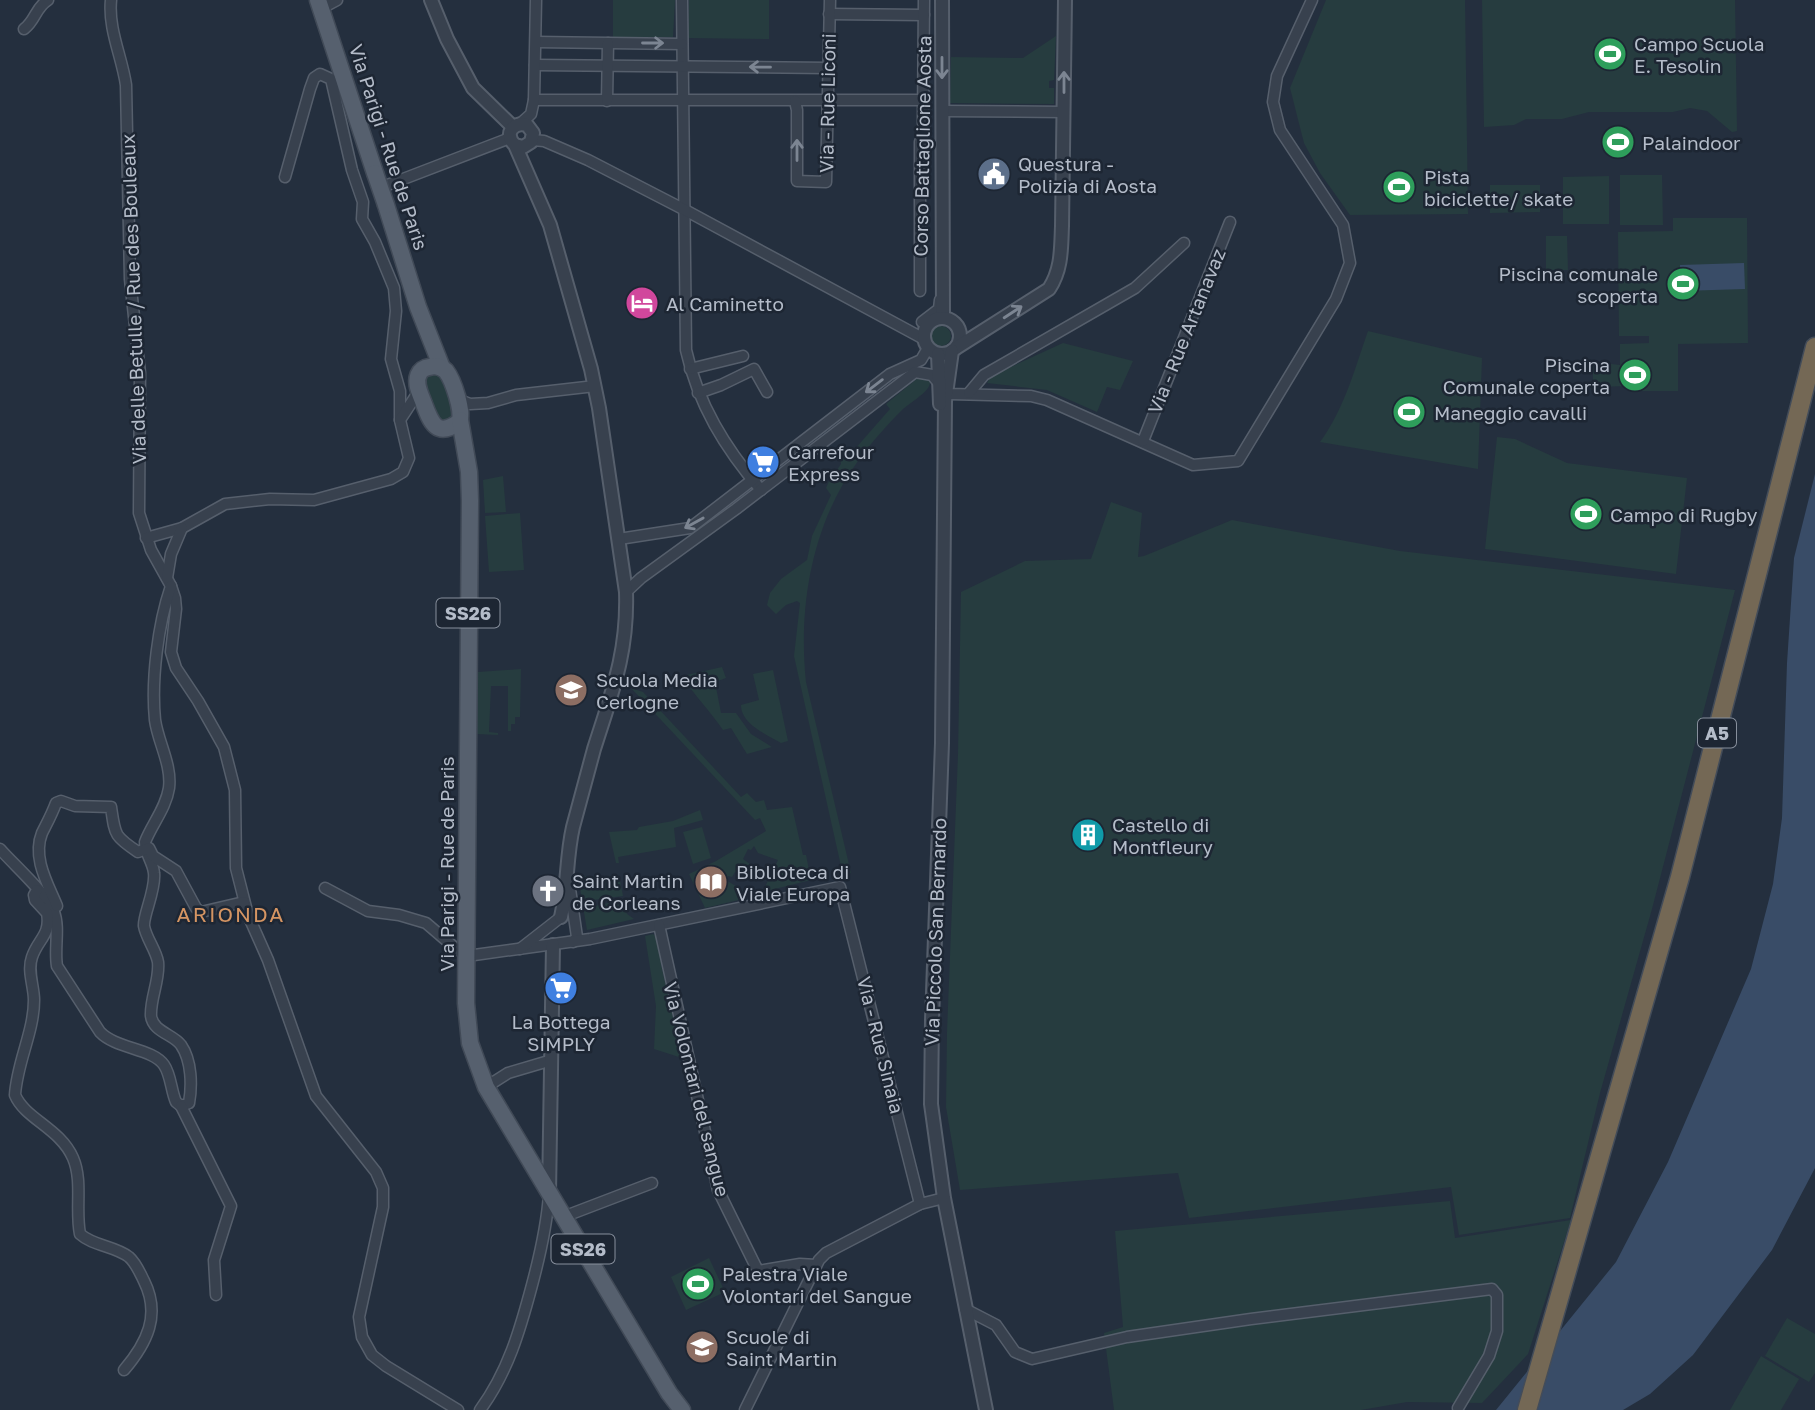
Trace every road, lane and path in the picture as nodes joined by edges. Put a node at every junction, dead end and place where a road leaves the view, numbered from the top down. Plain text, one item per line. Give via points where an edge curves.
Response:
1 (48, 0) edge
2 (111, 0) edge
3 (337, 0) edge
4 (431, 0) edge
5 (536, 0) edge
6 (682, 0) edge
7 (830, 0) edge
8 (924, 0) edge
9 (942, 0) edge
10 (1065, 0) edge
11 (1312, 0) edge
12 (320, 4) edge
13 (829, 14) junction
14 (923, 15) junction
15 (24, 29) dead end
16 (536, 42) junction
17 (608, 43) junction
18 (682, 44) junction
19 (535, 65) junction
20 (608, 66) junction
21 (682, 66) junction
22 (828, 68) junction
23 (534, 100) junction
24 (684, 100) junction
25 (924, 100) junction
26 (607, 101) junction
27 (795, 101) junction
28 (827, 101) junction
29 (943, 111) junction
30 (1064, 112) junction
31 (925, 130) junction
32 (943, 130) junction
33 (515, 133) junction
34 (532, 140) junction
35 (285, 177) dead end
36 (380, 179) junction
37 (371, 193) dead end
38 (363, 202) junction
39 (685, 210) junction
40 (1230, 222) dead end
41 (1184, 243) dead end
42 (944, 275) junction
43 (920, 291) dead end
44 (418, 307) junction
45 (939, 318) junction
46 (894, 320) junction
47 (922, 322) junction
48 (1815, 347) edge
49 (933, 350) junction
50 (954, 350) junction
51 (743, 356) dead end
52 (442, 368) junction
53 (690, 369) junction
54 (394, 371) junction
55 (915, 372) junction
56 (419, 382) junction
57 (937, 382) junction
58 (595, 386) junction
59 (1815, 391) edge
60 (767, 392) dead end
61 (698, 393) junction
62 (946, 393) junction
63 (966, 394) junction
64 (457, 399) junction
65 (488, 403) junction
66 (428, 415) junction
67 (402, 417) junction
68 (461, 418) junction
69 (444, 429) junction
70 (1143, 441) junction
71 (946, 449) junction
72 (752, 481) junction
73 (469, 488) junction
74 (761, 490) junction
75 (182, 528) junction
76 (146, 538) junction
77 (619, 538) junction
78 (169, 582) junction
79 (626, 592) junction
80 (0, 849) edge
81 (145, 850) junction
82 (568, 876) junction
83 (325, 888) dead end
84 (37, 890) junction
85 (244, 902) junction
86 (561, 917) junction
87 (659, 925) junction
88 (56, 929) junction
89 (574, 937) junction
90 (554, 945) junction
91 (520, 949) junction
92 (467, 956) junction
93 (552, 1060) junction
94 (486, 1087) junction
95 (181, 1106) junction
96 (1617, 1115) junction
97 (652, 1183) dead end
98 (549, 1194) junction
99 (944, 1198) junction
100 (920, 1204) junction
101 (564, 1216) junction
102 (816, 1265) junction
103 (216, 1295) dead end
104 (965, 1309) junction
105 (124, 1370) dead end
106 (669, 1392) junction
107 (1458, 1408) dead end
108 (458, 1410) edge
109 (480, 1410) edge
110 (677, 1410) edge
111 (682, 1410) edge
112 (744, 1410) edge
113 (986, 1410) edge
114 (1527, 1410) edge
115 (1538, 1410) edge

1 - 15 street
2 - 76 street, Via delle Betulle / Rue des Bouleaux via 110,20 126,85 130,279 139,373 138,513
3 - 12 street
4 - 33 street via 473,88
5 - 16 street
6 - 18 street
7 - 13 street, Via - Rue Liconi
8 - 14 street, Corso Battaglione Aosta
9 -> 29 street, Corso Battaglione Aosta
30 -> 10 street
11 - 70 street via 1277,76 1273,102 1280,130 1343,225 1350,263 1336,299 1238,461 1192,464
12 - 36 main road, Via Parigi - Rue de Paris
13 - 14 street
13 - 22 street, Via - Rue Liconi
14 - 25 street, Corso Battaglione Aosta
16 - 17 street
16 - 19 street
17 -> 18 street
17 - 20 street
18 - 21 street
19 - 20 street
19 - 23 street
20 - 21 street
20 - 26 street
22 -> 21 street
21 - 24 street
22 - 28 street, Via - Rue Liconi
23 - 26 street
23 - 33 street via 531,114
24 - 26 street
24 - 27 street
24 - 39 street
25 - 28 street
25 - 31 street, Corso Battaglione Aosta
27 - 28 street
28 -> 27 street, Via - Rue Liconi via 826,182 797,181
29 - 30 street
29 - 32 street, Corso Battaglione Aosta
50 -> 30 street via 1049,289 1057,276
31 - 32 street
31 - 43 street, Corso Battaglione Aosta via 920,142
32 - 42 street, Corso Battaglione Aosta
33 - 34 street via 524,146
33 - 34 street via 527,125
33 - 36 street
33 - 58 street via 550,225
34 - 39 street via 560,147
35 - 38 street via 314,78 326,75 331,79
36 - 44 main road, Via Parigi - Rue de Paris, bridge
37 - 38 street
38 - 54 street via 362,219 394,288
39 - 46 street
39 - 53 street via 685,340
40 - 70 street, Via - Rue Artanavaz
41 - 63 street via 1135,288 984,375
42 - 45 street, Corso Battaglione Aosta
42 - 47 street, Corso Battaglione Aosta via 939,309
44 - 52 main road, Via Parigi - Rue de Paris
44 - 56 main road, Via Parigi - Rue de Paris via 422,341
45 - 47 street
45 - 49 street via 929,323
45 - 50 street via 957,325 960,341
46 - 47 street
46 - 49 street
48 - 96 highway, A5
49 - 50 street
49 - 55 street
49 - 57 street, Via Piccolo San Bernardo
49 - 62 street, Via Piccolo San Bernardo via 941,389
49 -> 72 street via 890,374
50 - 62 street, Via Piccolo San Bernardo
51 - 53 street
52 - 56 main road via 429,367
52 - 64 main road, Via Parigi - Rue de Paris
53 - 61 street
54 - 56 street
54 - 67 street
55 - 57 street via 932,374
55 - 74 street
56 - 66 main road, Via Parigi - Rue de Paris
56 - 67 street
57 - 71 street, Via Piccolo San Bernardo
58 - 65 street
58 - 77 street
59 - 96 highway, A5 via 1691,878
60 - 61 street via 754,369
61 - 72 street via 709,418
62 - 63 street
62 - 71 street, Via Piccolo San Bernardo
63 - 70 street via 1047,400
63 - 71 street, Via Piccolo San Bernardo via 948,414
64 - 65 street
64 - 68 main road, Via Parigi - Rue de Paris
65 - 68 street
66 - 67 street via 416,411
66 - 69 main road, Via Parigi - Rue de Paris via 433,425
67 - 75 street via 409,458 399,475 314,500 225,504
68 - 69 main road
68 - 73 main road, Via Parigi - Rue de Paris
69 - 73 main road, Via Parigi - Rue de Paris via 457,440
71 - 99 street, Via Piccolo San Bernardo via 931,1062
72 - 74 street
72 -> 77 street via 690,528
73 - 92 main road, Via Parigi - Rue de Paris / SS26
74 - 79 street
75 - 76 street
75 - 78 street via 171,554
76 - 78 street, Via delle Betulle / Rue des Bouleaux
77 - 79 street
78 - 81 street via 154,675 155,720 170,779 166,801
78 - 85 street, Via delle Betulle / Rue des Bouleaux via 176,609 171,652 176,668 224,747 235,790 236,868
79 - 82 street via 624,654 573,828
80 - 84 street
81 - 85 street via 149,848 176,871 201,912
81 - 88 street via 138,852 114,832 111,807 56,803 39,850 42,875 61,916
81 - 95 street via 154,872 144,926 158,960 151,1015 153,1024 180,1043 188,1065 189,1103
82 - 86 street
82 - 89 street
83 - 92 street via 368,911 426,923
84 - 88 street via 49,901
84 - 105 street via 35,900 48,921 31,958 33,1016 15,1095 74,1159 80,1234 128,1256 148,1289 152,1322 138,1354
85 - 108 street, Via delle Betulle / Rue des Bouleaux via 316,1096 365,1156 383,1188 359,1317 362,1337 372,1355 386,1366
86 - 89 street via 566,918
86 - 90 street
86 - 91 street
87 - 89 street via 590,939
87 - 100 street, Via - Rue Sinaia via 840,887
87 - 102 street, Via Volontari del sangue via 718,1190 758,1271
88 - 95 street via 57,966 100,1032 107,1040 164,1065
89 - 90 street
90 - 91 street
90 - 93 street
91 - 92 street
92 - 94 main road, Via Parigi - Rue de Paris / SS26 via 467,1023
93 - 94 street via 508,1073
93 - 98 street
94 - 98 main road, Via Parigi - Rue de Paris / SS26
95 - 103 street via 231,1206 214,1259
96 - 114 highway, A5
96 - 115 highway, A5
97 - 101 street
98 - 101 main road, Via Parigi - Rue de Paris / SS26
98 - 109 street via 527,1309 508,1366
99 - 100 street
99 - 104 street, Via Piccolo San Bernardo
100 - 102 street via 826,1252
101 - 106 main road, Via Parigi - Rue de Paris / SS26
102 - 112 street
104 - 107 street via 996,1325 1015,1352 1032,1359 1127,1336 1492,1289 1497,1295 1497,1331 1489,1356
104 - 113 street, Via Piccolo San Bernardo
106 - 110 street
106 - 111 main road, Via Parigi - Rue de Paris / SS26

